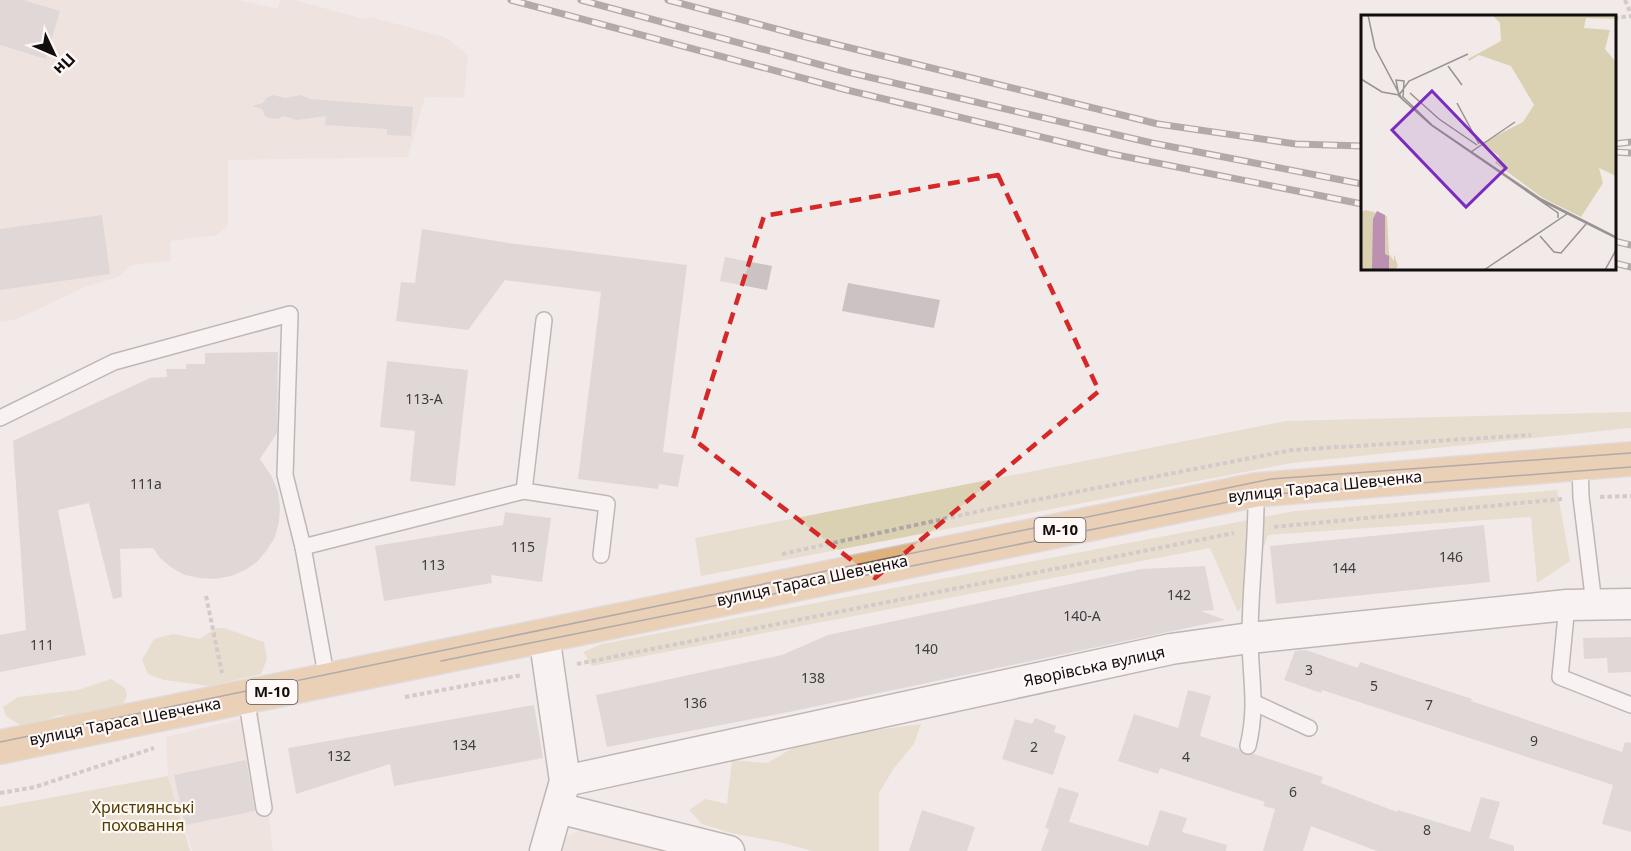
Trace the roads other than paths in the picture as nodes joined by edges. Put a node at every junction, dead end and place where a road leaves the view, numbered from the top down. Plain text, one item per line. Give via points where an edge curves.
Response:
1 (544, 320) dead end
2 (0, 418) edge
3 (1631, 459) edge
4 (1581, 462) junction
5 (1256, 490) junction
6 (524, 491) junction
7 (303, 547) junction
8 (601, 555) dead end
9 (1631, 603) edge
10 (1580, 604) junction
11 (544, 635) junction
12 (1250, 638) junction
13 (327, 680) junction
14 (235, 689) junction
15 (1255, 703) junction
16 (1631, 705) edge
17 (1309, 728) dead end
18 (1248, 746) dead end
19 (0, 747) edge
20 (562, 795) junction
21 (264, 808) dead end
22 (545, 851) edge
23 (729, 851) edge

1 - 6 lane
2 - 7 lane via 114,362 290,314 285,475
3 - 4 main road, вулиця Тараса Шевченка / М-10
4 - 5 main road, вулиця Тараса Шевченка / М-10
4 - 10 lane
5 - 11 main road, вулиця Тараса Шевченка / М-10
5 - 12 lane
6 - 7 lane
6 - 8 lane via 607,504
7 - 13 lane
9 - 10 street, Яворівська вулиця
10 - 12 street, Яворівська вулиця
10 - 16 lane via 1560,677
11 - 13 main road, вулиця Тараса Шевченка / М-10
11 - 20 street
12 - 15 lane
12 - 20 street, Яворівська вулиця via 1171,649
13 - 14 main road, вулиця Тараса Шевченка / М-10
14 - 19 main road, вулиця Тараса Шевченка / М-10
14 - 21 lane
15 - 17 lane
15 - 18 lane
20 - 22 street
20 - 23 street

